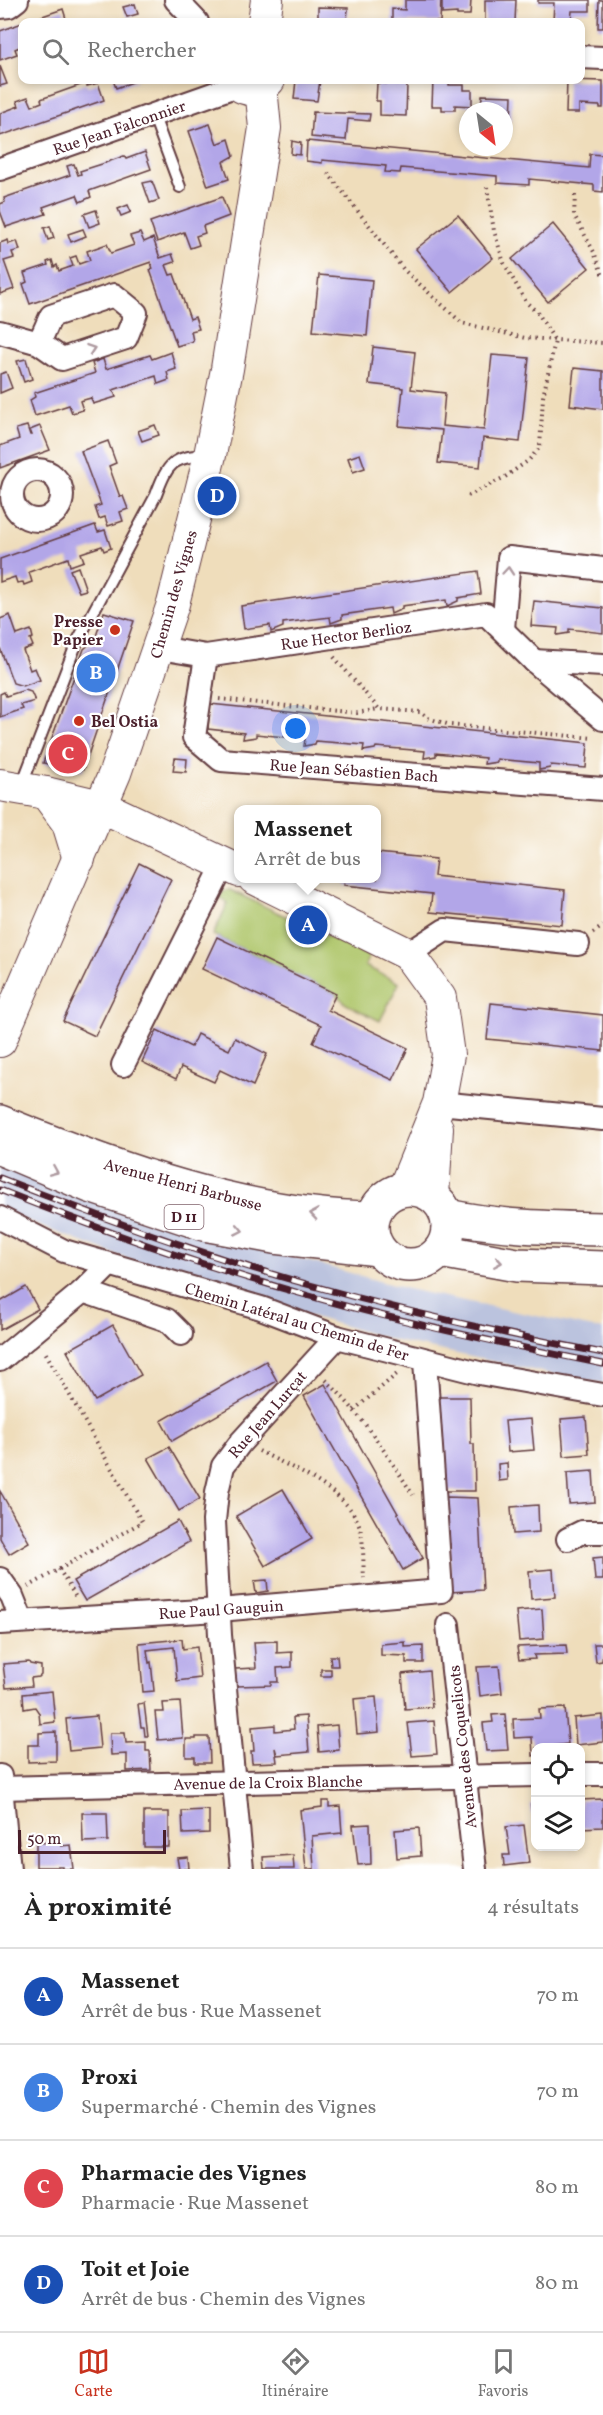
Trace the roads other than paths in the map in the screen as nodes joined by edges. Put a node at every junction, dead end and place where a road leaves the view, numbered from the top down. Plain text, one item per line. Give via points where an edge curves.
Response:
1 (17, 0) edge
2 (176, 0) edge
3 (267, 0) edge
4 (0, 7) edge
5 (193, 18) edge
6 (265, 18) edge
7 (585, 57) edge
8 (603, 58) edge
9 (248, 84) edge
10 (251, 84) edge
11 (153, 114) junction
12 (0, 169) edge
13 (180, 187) dead end
14 (0, 332) edge
15 (39, 343) dead end
16 (210, 455) junction
17 (603, 569) edge
18 (503, 629) junction
19 (160, 648) junction
20 (206, 656) junction
21 (534, 661) junction
22 (603, 666) edge
23 (603, 719) edge
24 (22, 789) edge
25 (603, 789) edge
26 (101, 806) junction
27 (133, 822) junction
28 (80, 859) junction
29 (231, 868) edge
30 (262, 883) edge
31 (578, 944) dead end
32 (408, 954) junction
33 (0, 1041) edge
34 (123, 1065) dead end
35 (437, 1108) junction
36 (603, 1119) edge
37 (0, 1122) edge
38 (0, 1148) edge
39 (428, 1200) junction
40 (0, 1218) edge
41 (603, 1229) edge
42 (375, 1233) junction
43 (440, 1251) junction
44 (109, 1265) junction
45 (603, 1268) edge
46 (83, 1291) junction
47 (181, 1334) dead end
48 (338, 1336) junction
49 (0, 1360) edge
50 (426, 1368) junction
51 (603, 1395) edge
52 (603, 1532) edge
53 (568, 1539) dead end
54 (6, 1587) edge
55 (219, 1610) junction
56 (11, 1622) edge
57 (448, 1625) dead end
58 (585, 1774) edge
59 (603, 1774) edge
60 (531, 1775) edge
61 (466, 1778) junction
62 (0, 1784) edge
63 (233, 1784) junction
64 (9, 1869) edge
65 (242, 1869) edge
66 (475, 1869) edge

1 - 4 street
2 - 5 street
3 - 6 main road
7 - 8 street
9 - 11 street, Rue Jean Falconnier
10 - 16 main road, Chemin des Vignes via 265,128
11 - 12 street, Rue Jean Falconnier
11 - 13 lane
14 - 15 street
16 - 19 main road, Chemin des Vignes
16 - 24 lane via 185,456 165,471 77,642
18 -> 17 street via 509,558
18 - 20 street, Rue Hector Berlioz via 486,614
18 - 21 street
19 - 20 street, Rue Hector Berlioz
19 - 26 main road, Chemin des Vignes
20 - 25 street, Rue Jean Sébastien Bach via 194,737 221,760
21 - 22 street
21 - 23 street
24 - 26 main road
24 - 28 main road via 68,823
26 - 27 main road
26 - 28 main road, Chemin des Vignes
27 - 28 main road
27 - 29 main road
28 - 33 main road, Chemin des Vignes
29 - 34 street
30 - 32 main road
31 - 32 street via 445,930
32 - 35 main road via 440,998 448,1055
35 - 36 street
35 - 39 main road via 438,1139
42 -> 37 main road, Avenue Henri Barbusse / D 11 via 336,1218 202,1191 97,1161
38 -> 42 main road, Avenue Henri Barbusse / D 11 via 90,1186 204,1224 274,1237
39 - 41 main road via 486,1224
39 - 42 main road via 384,1199 376,1208
39 - 43 main road via 448,1234
40 - 44 street, Chemin Latéral au Chemin de Fer via 64,1251
42 - 43 main road via 386,1257 396,1263 408,1266 426,1262
43 -> 45 main road via 517,1265
44 - 46 street
44 - 48 street, Chemin Latéral au Chemin de Fer via 261,1308
46 - 47 street via 167,1320
46 - 49 street
48 - 50 street, Chemin Latéral au Chemin de Fer
48 - 55 street, Rue Jean Lurçat via 241,1442 224,1466 214,1521
50 - 51 street, Chemin Latéral au Chemin de Fer via 479,1373
50 - 55 street, Rue Paul Gauguin via 441,1591
52 - 53 street via 582,1532
54 - 56 street
55 - 56 street, Rue Paul Gauguin
55 - 63 street, Rue Jean Lurçat
57 - 61 street, Avenue des Coquelicots
58 - 59 street
60 - 61 street, Avenue de la Croix Blanche
61 - 63 street, Avenue de la Croix Blanche
61 - 66 street, Avenue des Coquelicots
62 - 63 street, Avenue de la Croix Blanche
62 - 64 street
63 - 65 street, Rue Jean Lurçat

